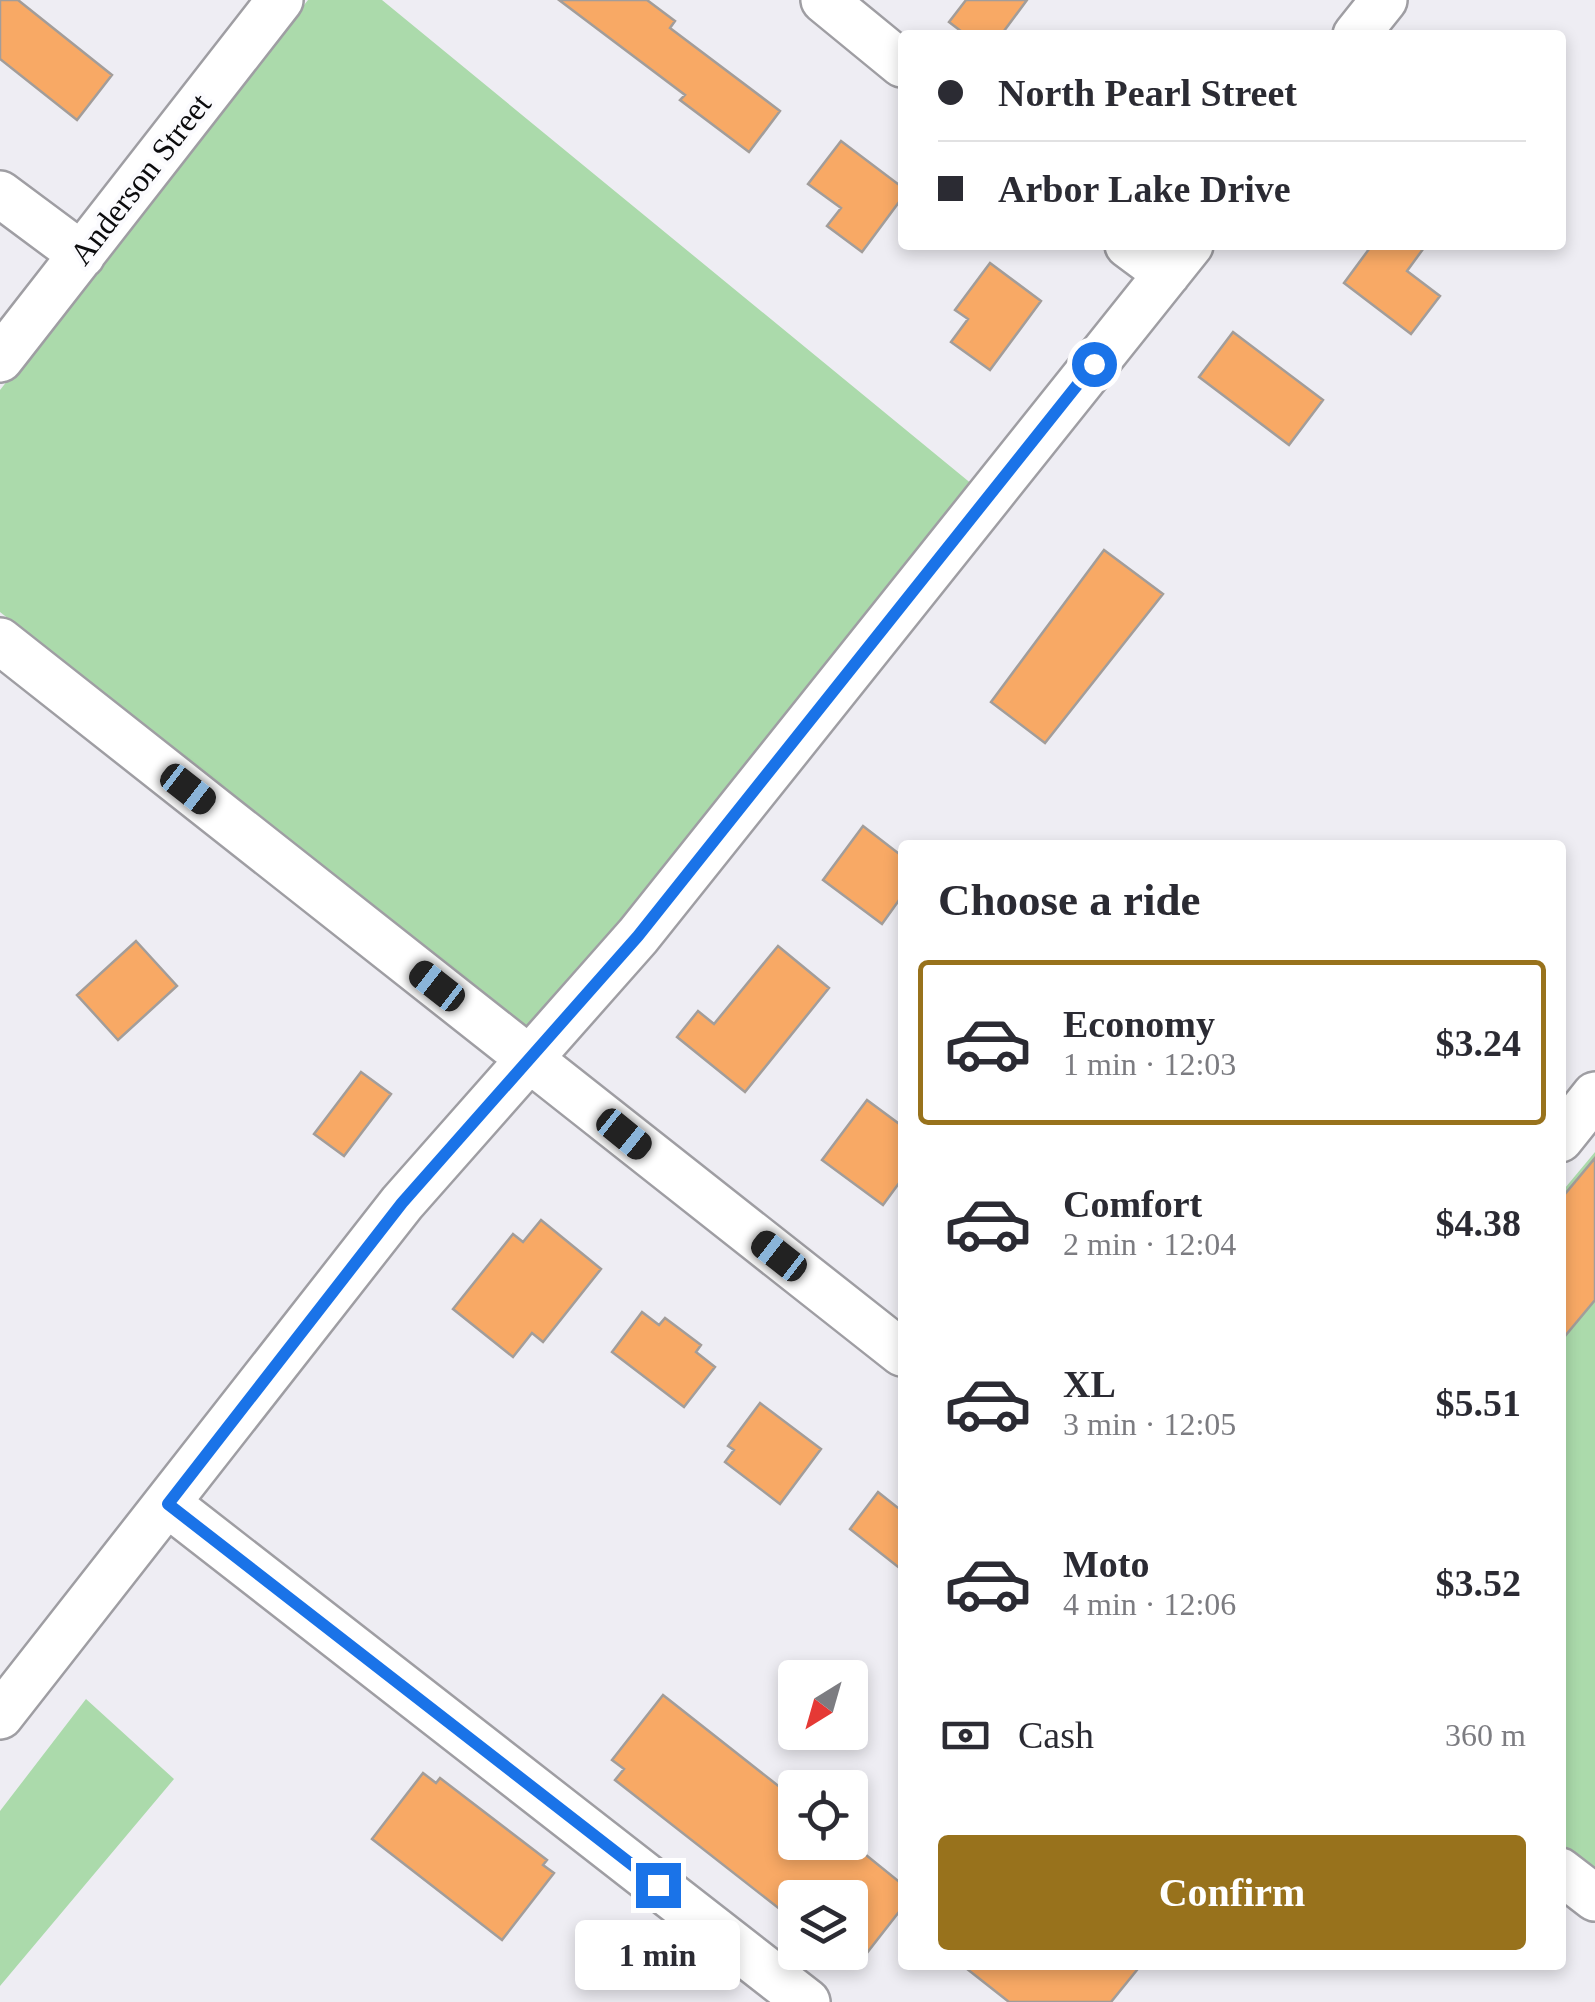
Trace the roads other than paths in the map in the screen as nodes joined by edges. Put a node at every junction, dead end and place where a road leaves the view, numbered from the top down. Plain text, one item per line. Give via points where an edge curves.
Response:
1 (280, 0) edge
2 (824, 0) edge
3 (1384, 0) edge
4 (1360, 30) edge
5 (898, 61) edge
6 (0, 194) edge
7 (1145, 250) edge
8 (82, 255) junction
9 (1178, 260) edge
10 (0, 359) edge
11 (0, 641) edge
12 (531, 1060) junction
13 (1595, 1095) edge
14 (1566, 1131) edge
15 (898, 1351) edge
16 (168, 1504) junction
17 (0, 1716) edge
18 (1566, 1876) edge
19 (1595, 1898) edge
20 (807, 2002) edge

1 - 8 street, Anderson Street
2 - 5 street
3 - 4 street
6 - 8 street
7 - 9 street
8 - 10 street, Anderson Street
9 - 12 street via 638,936
11 - 12 street
12 - 15 street
12 - 16 street via 402,1203
13 - 14 street
16 - 17 street
16 - 20 street
18 - 19 street

